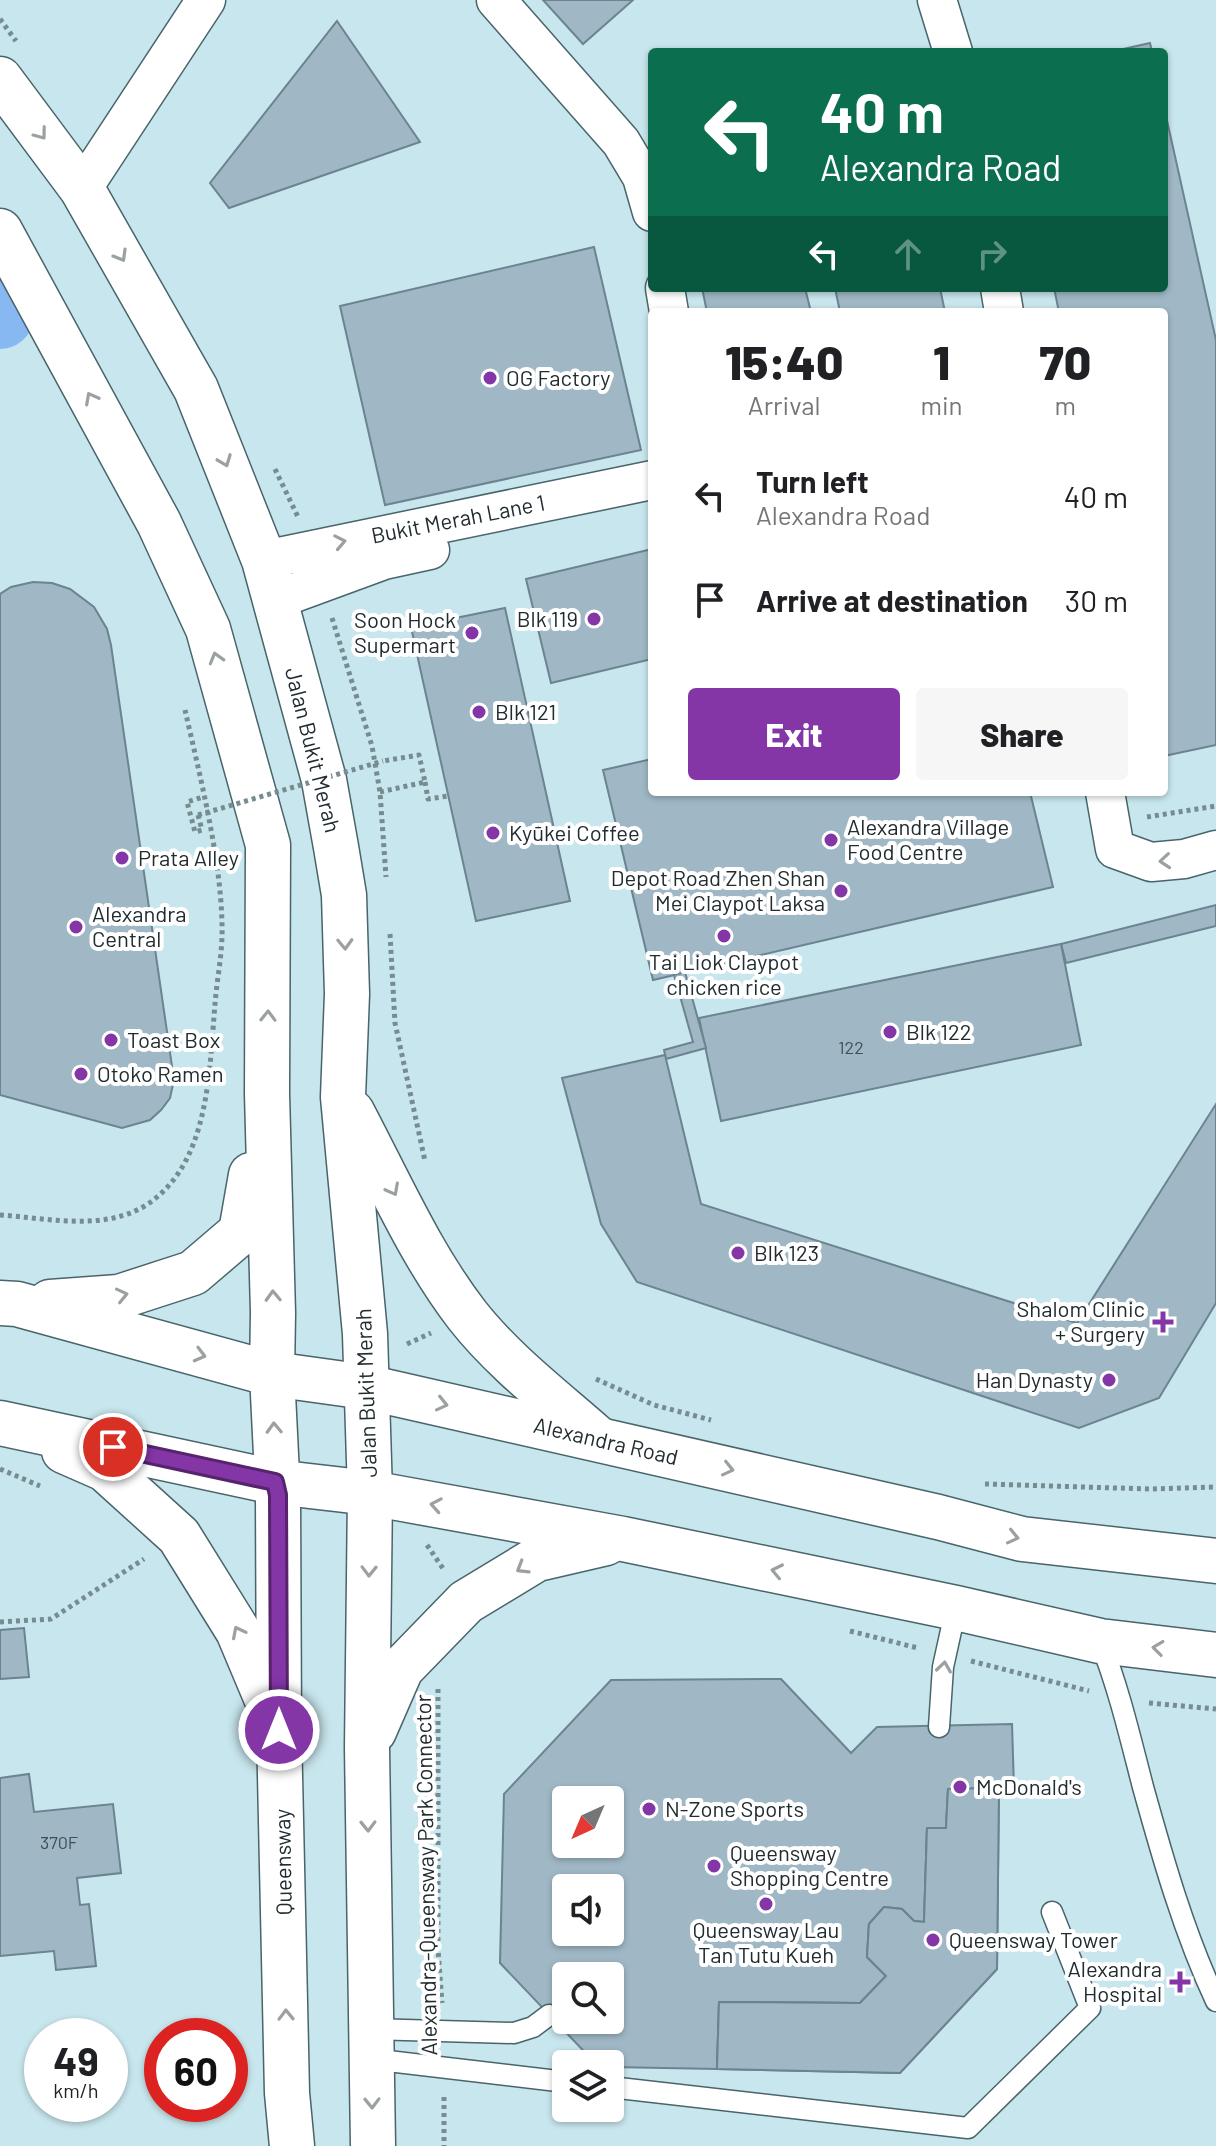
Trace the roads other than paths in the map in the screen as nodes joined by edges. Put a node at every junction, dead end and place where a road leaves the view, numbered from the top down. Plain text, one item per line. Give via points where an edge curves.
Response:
1 (206, 0) edge
2 (496, 0) edge
3 (937, 0) edge
4 (952, 48) edge
5 (0, 79) edge
6 (82, 189) junction
7 (648, 198) edge
8 (0, 231) edge
9 (648, 481) edge
10 (648, 502) edge
11 (269, 580) junction
12 (1107, 807) edge
13 (1216, 850) edge
14 (267, 1094) junction
15 (343, 1097) junction
16 (8, 1304) edge
17 (272, 1374) junction
18 (366, 1387) junction
19 (2, 1423) edge
20 (598, 1439) junction
21 (275, 1482) junction
22 (370, 1493) junction
23 (623, 1539) junction
24 (1216, 1561) edge
25 (956, 1608) junction
26 (1100, 1641) junction
27 (1216, 1655) edge
28 (939, 1727) dead end
29 (279, 1730) junction
30 (367, 1748) junction
31 (1052, 1912) dead end
32 (1216, 2001) edge
33 (549, 2015) dead end
34 (371, 2044) junction
35 (552, 2080) edge
36 (624, 2089) edge
37 (292, 2146) edge
38 (373, 2146) edge

1 - 6 street
2 - 7 street via 628,151
3 - 4 street
5 -> 6 main road, Jalan Bukit Merah
6 -> 11 main road, Jalan Bukit Merah via 196,389
14 -> 8 main road via 268,845 208,629 159,523
11 -> 9 street, Bukit Merah Lane 1
10 - 11 street, Bukit Merah Lane 1 via 384,560 321,582
11 -> 15 main road, Jalan Bukit Merah via 324,780 344,895
13 -> 12 street via 1151,862 1115,849
16 -> 14 main road via 119,1297 193,1273 241,1232
17 -> 14 main road
15 - 18 main road, Jalan Bukit Merah
15 -> 20 main road via 435,1267 468,1316
16 -> 17 main road, Alexandra Road
17 - 18 main road, Alexandra Road
21 -> 17 main road
18 -> 20 main road, Alexandra Road
18 - 22 main road, Jalan Bukit Merah
19 - 21 main road
29 -> 19 main road via 238,1631 179,1536 105,1469
20 -> 24 main road, Alexandra Road via 1022,1539
21 - 22 main road
21 - 29 main road, Queensway
23 -> 22 main road
22 -> 30 main road
25 -> 23 main road
23 -> 30 main road via 537,1559 466,1602 401,1669
25 - 26 main road
28 -> 25 lane via 945,1654
27 -> 26 main road
26 - 32 lane via 1122,1700 1159,1845
37 -> 29 main road, Queensway
30 -> 34 main road
31 - 36 lane via 1090,2008 968,2128
33 - 34 lane via 514,2033 443,2031
34 - 35 lane via 444,2068
34 -> 38 main road

